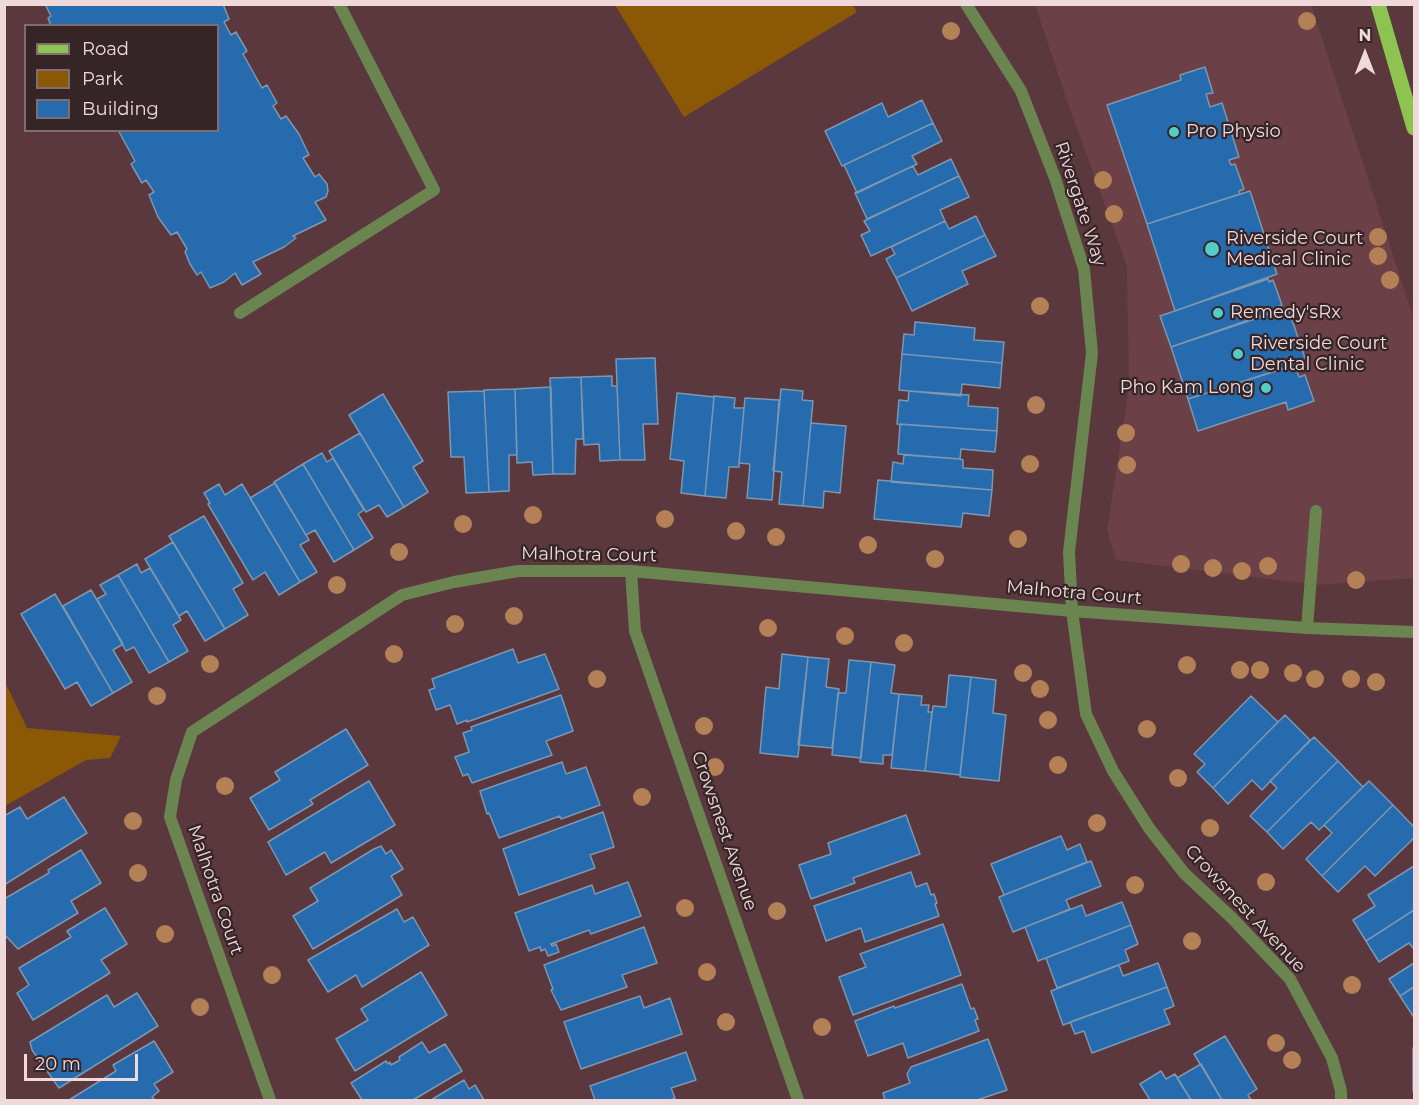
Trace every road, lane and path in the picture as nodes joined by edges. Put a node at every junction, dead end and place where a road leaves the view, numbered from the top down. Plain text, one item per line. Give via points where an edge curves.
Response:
1 (339, 4) edge
2 (966, 4) edge
3 (1378, 4) edge
4 (1414, 128) edge
5 (240, 313) dead end
6 (1316, 511) dead end
7 (631, 571) junction
8 (1072, 611) junction
9 (1306, 628) junction
10 (1414, 632) edge
11 (270, 1101) edge
12 (798, 1101) edge
13 (1341, 1101) edge

1 - 5 street via 434,190
2 - 8 street, Rivergate Way via 1021,91 1055,178 1084,269 1092,353 1069,552
3 - 4 main road
6 - 9 street
7 - 8 street, Malhotra Court
7 - 11 street, Malhotra Court via 518,571 402,596 192,732 176,780 171,817
7 - 12 street, Crowsnest Avenue via 635,631
8 - 9 street, Malhotra Court
8 - 13 street, Crowsnest Avenue via 1086,714 1113,771 1149,828 1184,873 1290,979 1332,1058
9 - 10 street, Malhotra Court

